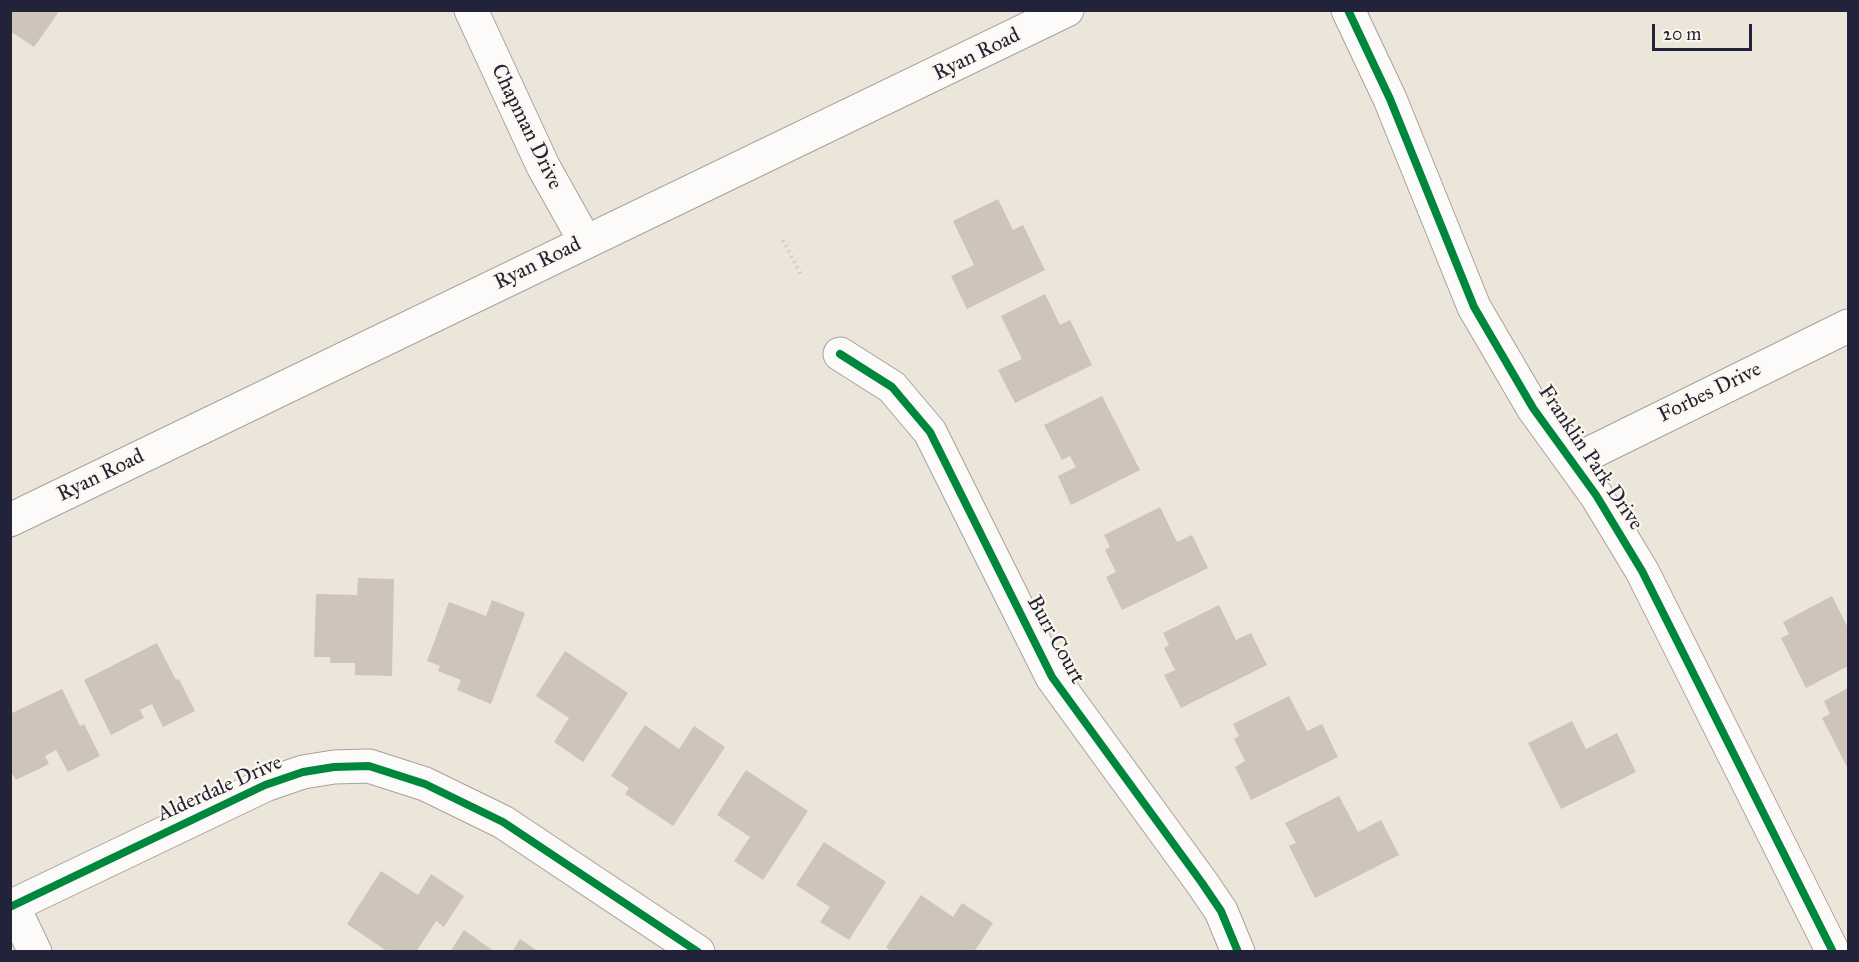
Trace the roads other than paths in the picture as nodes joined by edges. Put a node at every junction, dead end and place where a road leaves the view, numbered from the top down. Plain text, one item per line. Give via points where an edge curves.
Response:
1 (471, 10) edge
2 (1067, 10) edge
3 (1348, 10) edge
4 (585, 241) junction
5 (1848, 326) edge
6 (840, 354) dead end
7 (1572, 462) junction
8 (10, 520) edge
9 (12, 907) edge
10 (35, 951) edge
11 (698, 951) edge
12 (1238, 951) edge
13 (1833, 951) edge

1 - 4 street, Chapman Drive via 543,166
2 - 4 street, Ryan Road
3 - 7 street, Franklin Park Drive via 1390,99 1474,307 1533,408
4 - 8 street, Ryan Road
5 - 7 street, Forbes Drive
6 - 12 street, Burr Court via 892,387 930,432 1052,676 1221,911
7 - 13 street, Franklin Park Drive via 1642,571
9 - 10 street
9 - 11 street, Alderdale Drive via 265,785 334,766 369,766 425,784 494,817

